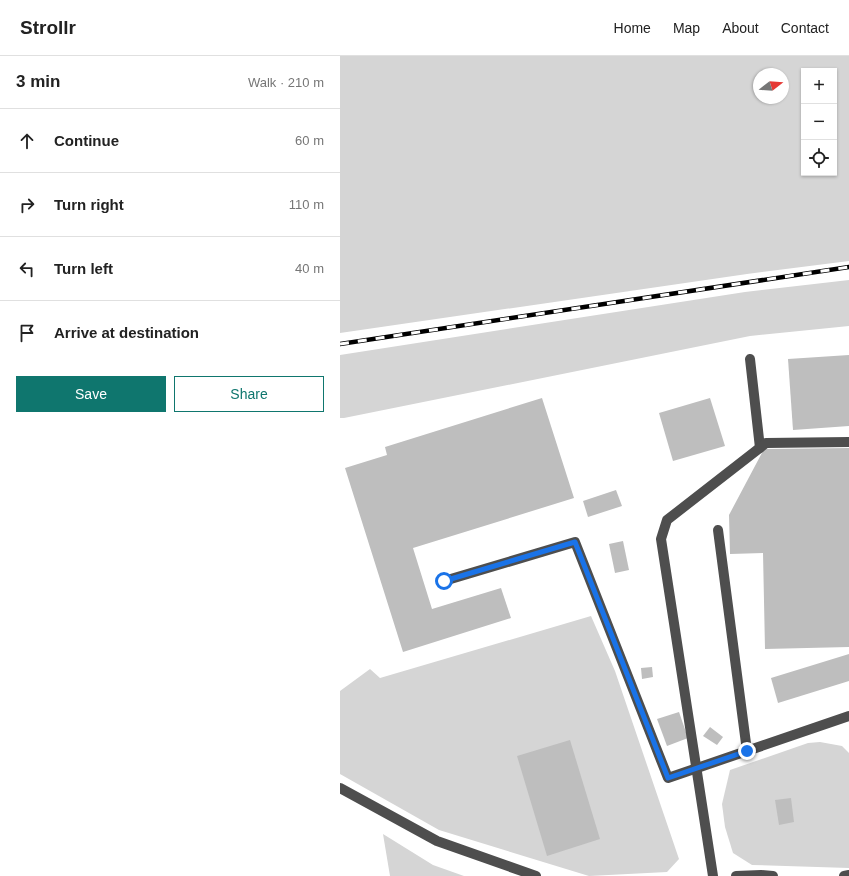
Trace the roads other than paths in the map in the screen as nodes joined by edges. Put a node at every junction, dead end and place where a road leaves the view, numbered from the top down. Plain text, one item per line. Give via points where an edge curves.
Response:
1 (750, 360) dead end
2 (849, 442) edge
3 (760, 448) junction
4 (718, 530) dead end
5 (444, 581) dead end
6 (849, 716) edge
7 (747, 751) junction
8 (696, 768) junction
9 (340, 788) edge
10 (849, 875) edge
11 (536, 876) edge
12 (713, 876) edge
13 (736, 876) edge
14 (773, 876) edge
15 (844, 876) edge

1 - 3 street
2 - 3 street via 766,443
3 - 8 street via 666,520 661,539
4 - 7 street
5 - 8 street via 575,542 668,778
6 - 7 street
7 - 8 street
8 - 12 street
9 - 11 street via 438,841
10 - 15 street
13 - 14 street

